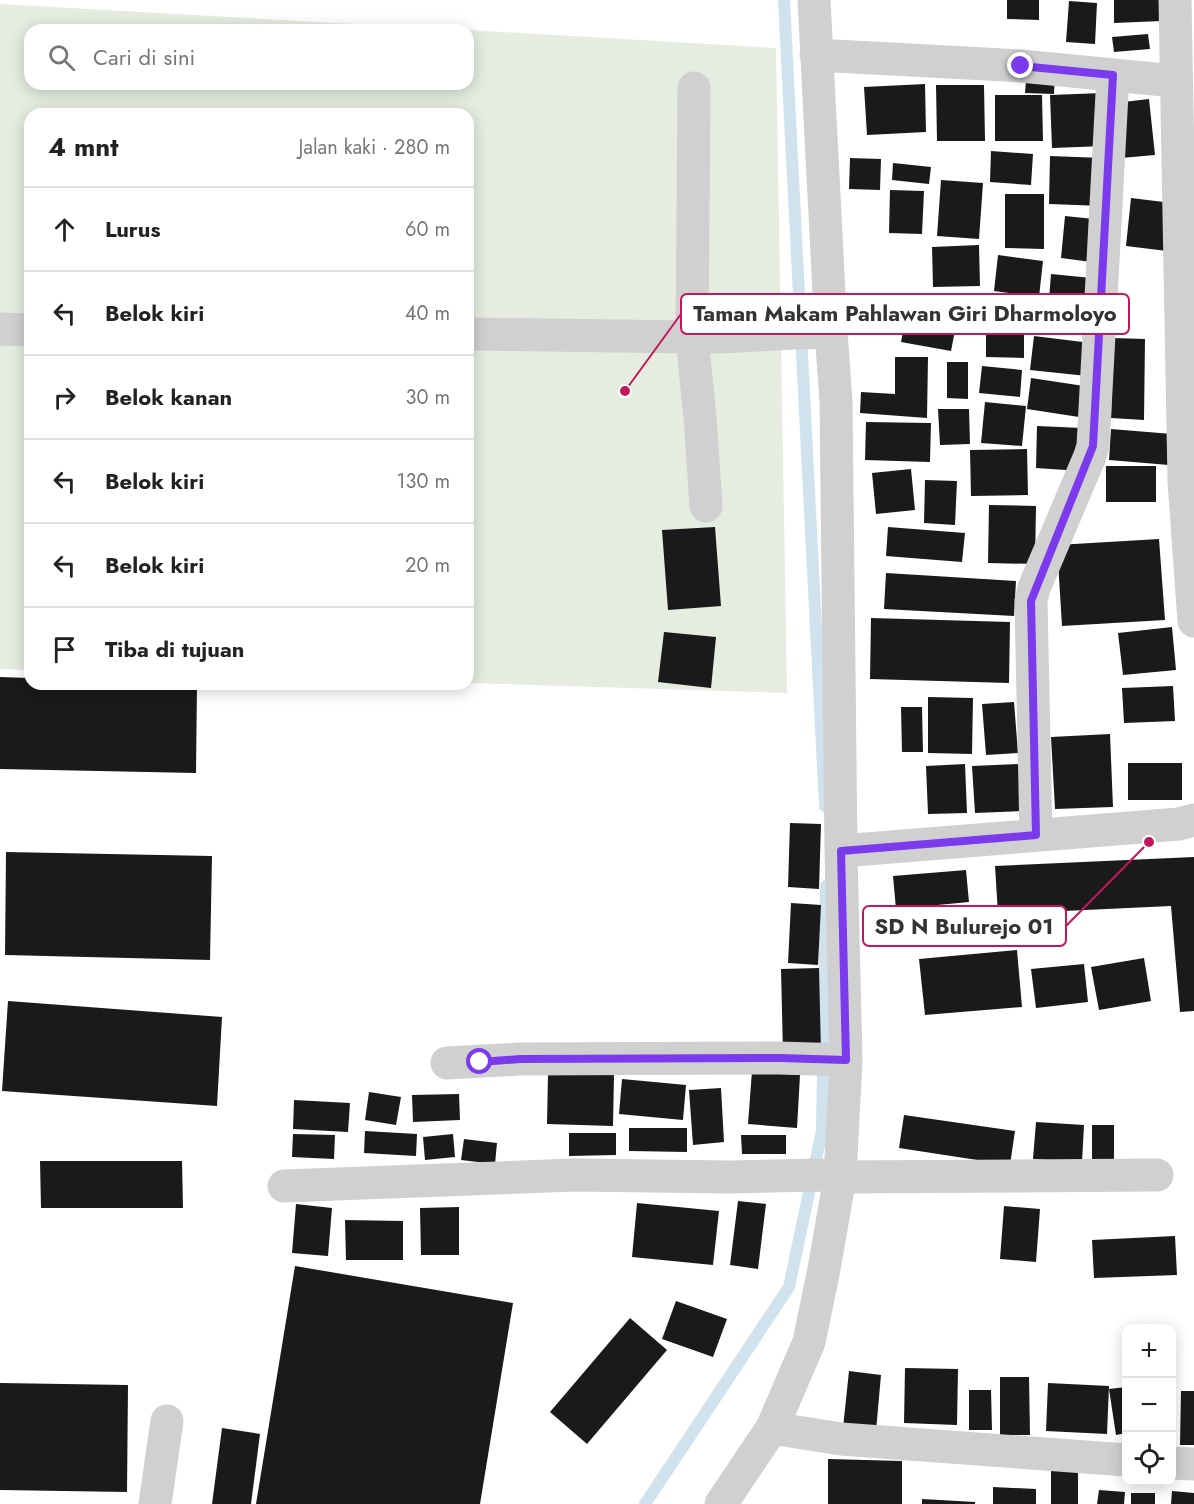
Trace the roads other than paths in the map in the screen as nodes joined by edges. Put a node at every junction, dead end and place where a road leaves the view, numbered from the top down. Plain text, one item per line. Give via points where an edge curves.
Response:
1 (814, 0) edge
2 (1175, 0) edge
3 (816, 56) junction
4 (1113, 75) junction
5 (1175, 81) junction
6 (694, 88) dead end
7 (0, 329) edge
8 (24, 330) edge
9 (816, 332) junction
10 (474, 334) edge
11 (692, 337) junction
12 (706, 506) dead end
13 (1194, 621) edge
14 (1194, 820) edge
15 (1036, 835) junction
16 (841, 851) junction
17 (836, 1059) junction
18 (447, 1063) dead end
19 (1157, 1175) dead end
20 (828, 1176) junction
21 (284, 1186) dead end
22 (167, 1421) dead end
23 (772, 1428) junction
24 (1122, 1460) edge
25 (1176, 1463) edge
26 (1194, 1464) edge
27 (155, 1504) edge
28 (721, 1504) edge

1 - 3 street
2 - 5 street
3 - 4 street via 1021,66
3 - 9 street
4 - 5 street
4 - 15 street via 1093,446 1031,601
5 - 13 street via 1184,481
6 - 11 street
7 - 8 street
9 - 11 street
9 - 16 street via 836,400
10 - 11 street
11 - 12 street
14 - 15 street
15 - 16 street
16 - 17 street
17 - 18 street via 520,1059
17 - 20 street
19 - 20 street
20 - 21 street via 574,1175
20 - 23 street via 824,1269 808,1342
22 - 27 street
23 - 24 street via 842,1439
23 - 28 street
25 - 26 street

